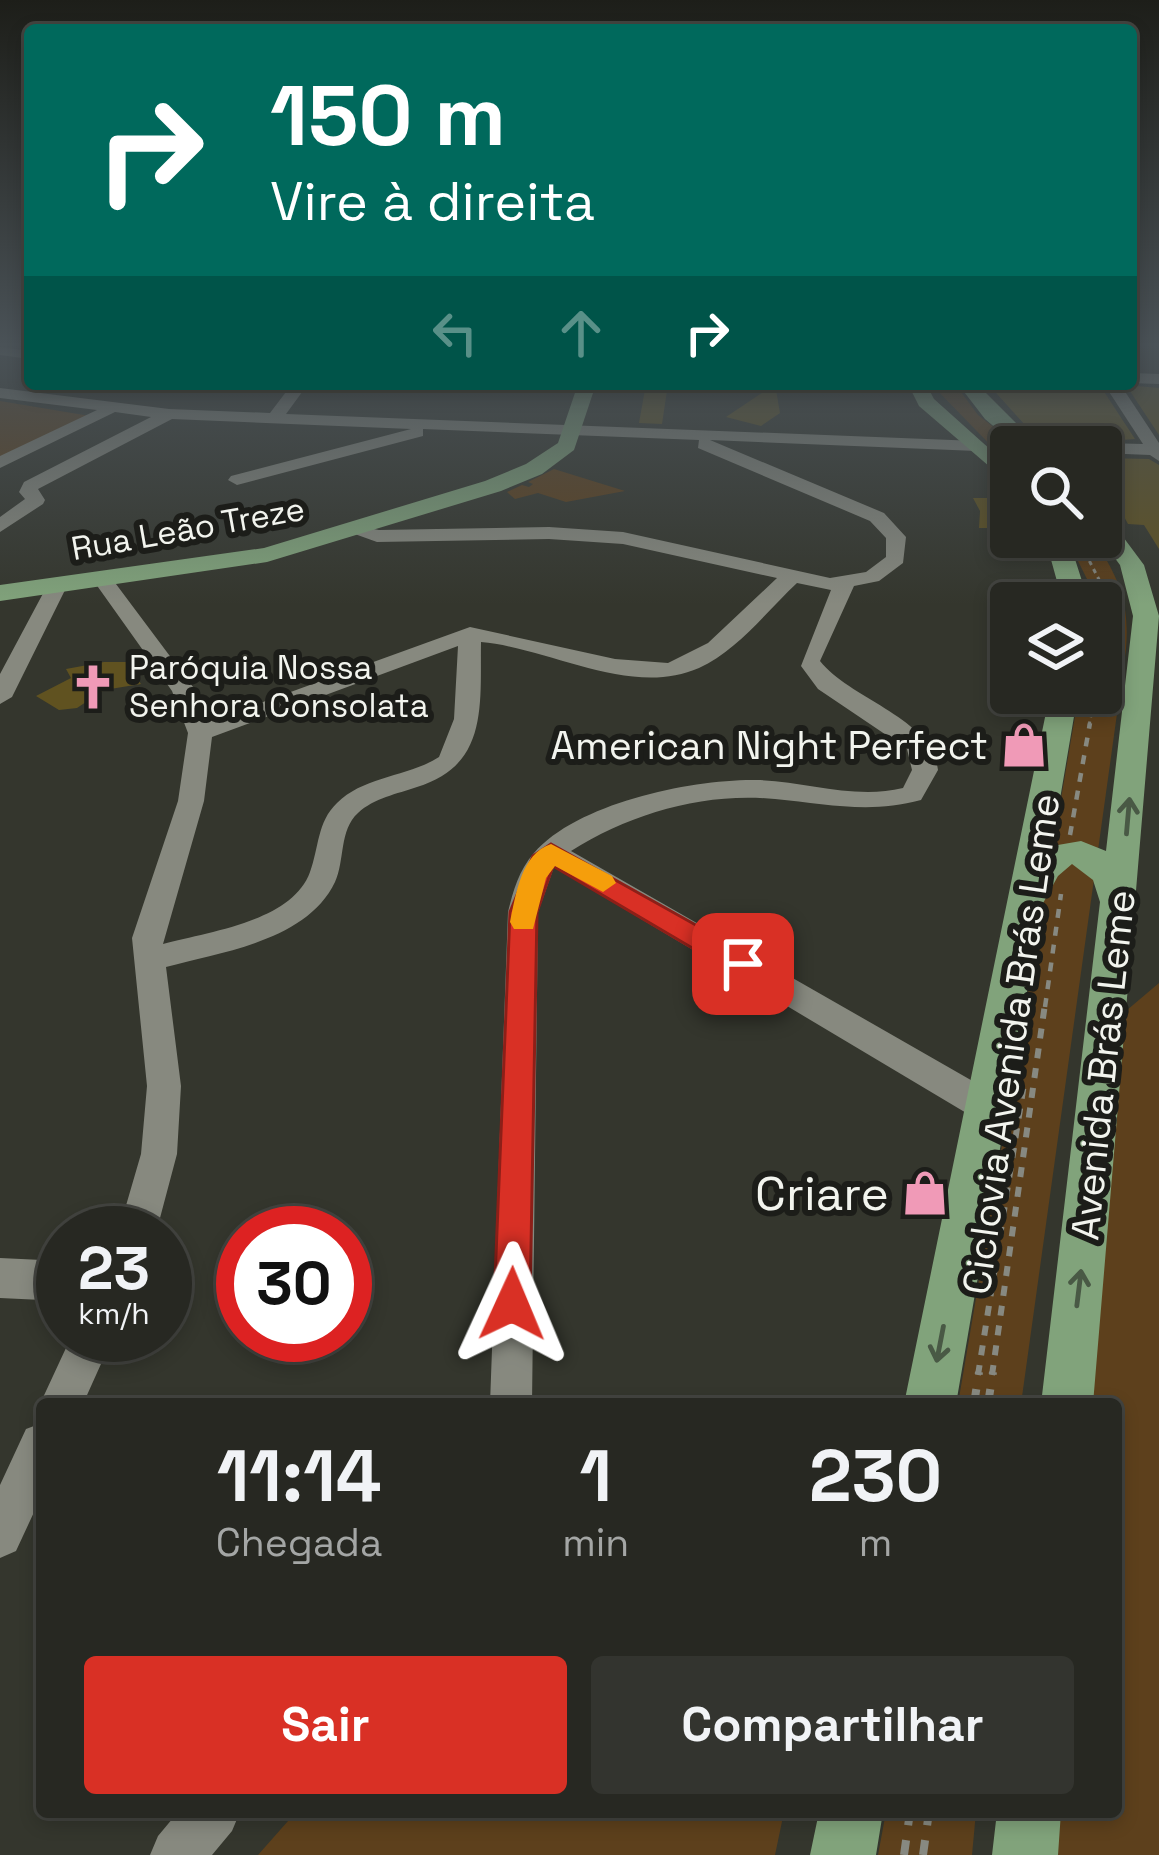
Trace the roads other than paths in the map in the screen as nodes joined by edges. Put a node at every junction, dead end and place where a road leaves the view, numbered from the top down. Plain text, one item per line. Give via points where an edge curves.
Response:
1 (575, 431) edge
2 (66, 432) edge
3 (135, 432) edge
4 (412, 432) edge
5 (589, 432) edge
6 (932, 432) edge
7 (962, 432) edge
8 (676, 435) junction
9 (925, 444) junction
10 (977, 446) junction
11 (1122, 449) edge
12 (26, 451) junction
13 (0, 452) edge
14 (1158, 452) edge
15 (990, 459) edge
16 (0, 463) edge
17 (238, 480) dead end
18 (0, 526) edge
19 (359, 529) junction
20 (1122, 551) edge
21 (790, 578) junction
22 (103, 580) junction
23 (844, 583) junction
24 (57, 586) junction
25 (1150, 587) edge
26 (0, 592) edge
27 (470, 634) junction
28 (0, 697) edge
29 (1060, 714) edge
30 (200, 733) junction
31 (551, 853) junction
32 (1021, 912) junction
33 (1118, 923) junction
34 (148, 960) junction
35 (986, 1106) junction
36 (145, 1206) edge
37 (0, 1278) edge
38 (36, 1280) edge
39 (81, 1362) edge
40 (65, 1398) edge
41 (511, 1398) edge
42 (930, 1398) edge
43 (1068, 1398) edge
44 (36, 1458) edge
45 (0, 1534) edge
46 (207, 1818) edge
47 (850, 1818) edge
48 (1028, 1818) edge
49 (177, 1855) edge
50 (843, 1855) edge
51 (1025, 1855) edge

1 - 19 main road, Rua Leão Treze via 559,454 514,478
2 - 12 street
3 - 18 street via 30,486 36,500
4 - 17 street
5 - 8 street
6 - 9 main road
7 - 10 main road
8 - 9 street
8 - 23 street via 885,523 899,544 896,560 878,575
9 - 10 street
10 - 15 main road
11 - 14 street
12 - 13 street
12 - 16 street
19 - 21 street via 377,536 622,538
19 - 22 main road, Rua Leão Treze via 267,555
20 - 25 main road, Avenida Brás Leme
21 - 23 street
21 - 27 street via 698,659 670,670
22 - 24 main road, Rua Leão Treze
22 - 30 street via 184,691
23 - 31 street via 812,661 830,687 917,744 925,773 911,794 880,802 754,788 706,793 598,823
24 - 26 main road, Rua Leão Treze
24 - 28 street
33 -> 25 main road, Avenida Brás Leme
27 - 30 street
27 - 34 street via 463,726 448,763 349,806 334,828 322,879 299,908
29 - 32 main road
30 - 34 street via 199,767 152,915
31 - 35 street
31 - 41 street via 533,876 524,912
32 - 33 main road via 1047,867 1066,853 1094,860 1115,879
32 - 35 main road
43 -> 33 main road, Avenida Brás Leme
34 - 36 street via 164,1086
35 -> 42 main road
37 - 38 street
39 - 40 street
44 - 45 street
46 - 49 street
47 - 50 main road
48 - 51 main road

